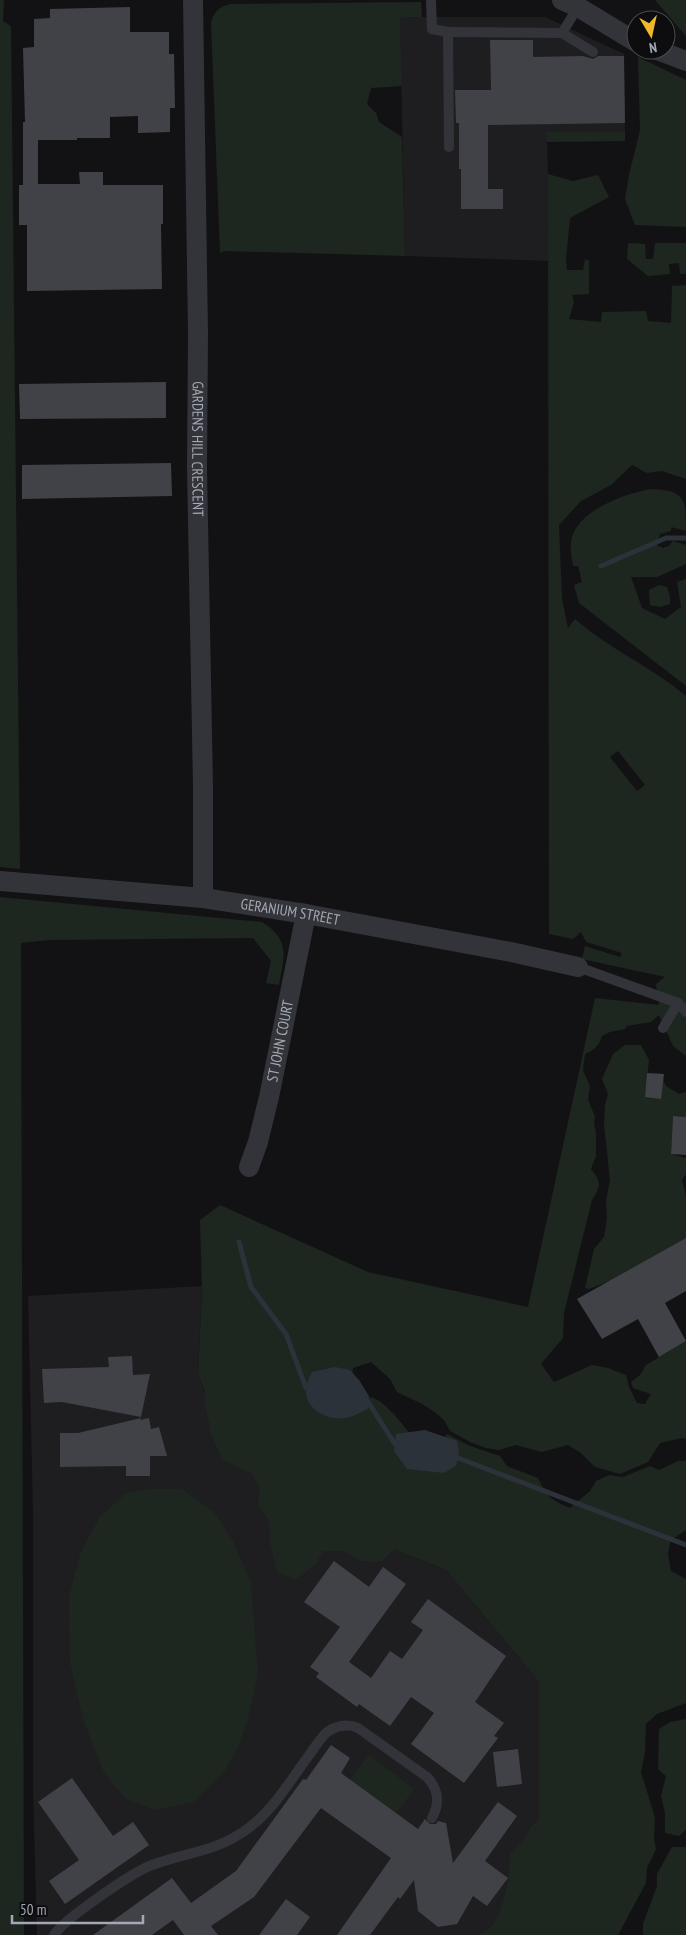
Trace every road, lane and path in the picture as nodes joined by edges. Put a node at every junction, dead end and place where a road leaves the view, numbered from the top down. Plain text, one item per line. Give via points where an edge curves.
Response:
1 (194, 0) edge
2 (431, 0) edge
3 (570, 4) edge
4 (448, 32) junction
5 (562, 32) junction
6 (626, 36) edge
7 (593, 52) dead end
8 (449, 147) dead end
9 (0, 881) edge
10 (203, 898) junction
11 (306, 914) junction
12 (578, 967) joint
13 (678, 1003) junction
14 (686, 1012) edge
15 (663, 1028) dead end
16 (249, 1167) dead end
17 (432, 1818) dead end
18 (54, 1935) edge

1 - 10 street, GARDENS HILL CRESCENT
2 - 4 lane via 432,29
3 - 5 lane
3 - 6 street
4 - 5 lane
4 - 8 lane
5 - 7 lane
9 - 10 street, GERANIUM STREET
10 - 11 street, GERANIUM STREET
11 - 12 street, GERANIUM STREET
11 - 16 street, ST JOHN COURT via 269,1097
12 - 13 lane
13 - 14 lane
13 - 15 lane
17 - 18 lane via 438,1796 426,1777 358,1728 349,1725 337,1727 322,1738 268,1810 244,1832 218,1846 139,1871 68,1920

